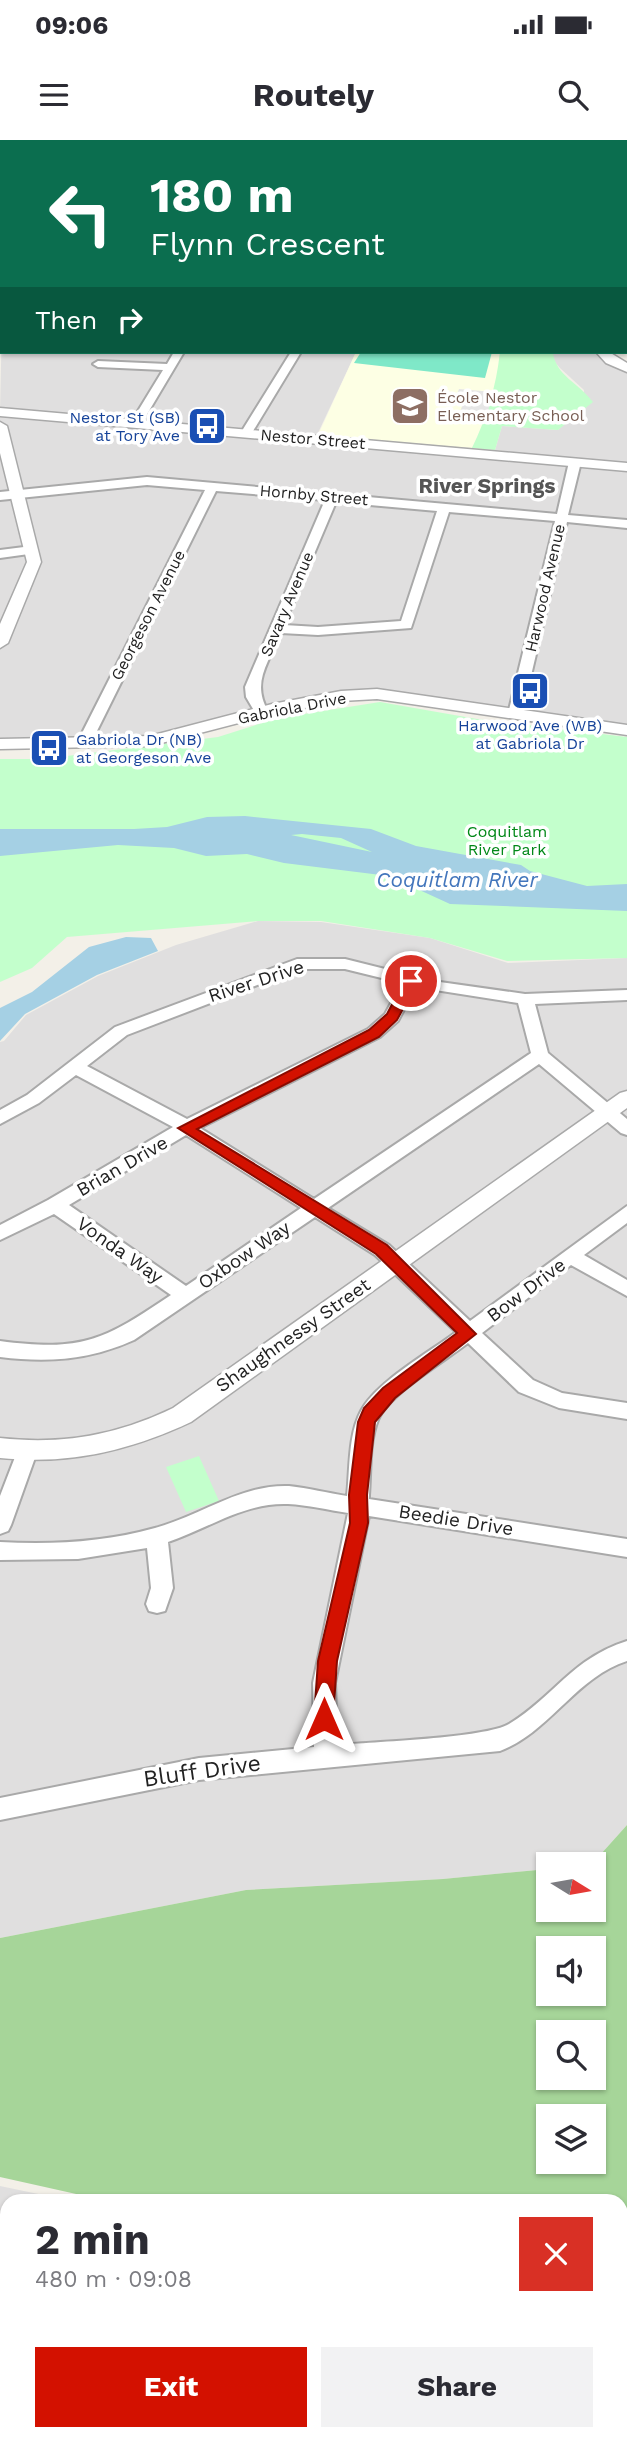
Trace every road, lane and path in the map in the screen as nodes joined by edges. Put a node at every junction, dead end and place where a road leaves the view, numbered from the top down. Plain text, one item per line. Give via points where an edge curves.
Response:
1 (178, 354) edge
2 (295, 354) edge
3 (605, 354) edge
4 (98, 364) dead end
5 (170, 367) junction
6 (627, 368) edge
7 (0, 412) edge
8 (136, 424) junction
9 (0, 426) edge
10 (246, 434) junction
11 (575, 462) junction
12 (627, 467) edge
13 (212, 487) junction
14 (18, 494) junction
15 (0, 496) edge
16 (332, 497) junction
17 (445, 506) junction
18 (562, 518) junction
19 (627, 524) edge
20 (32, 550) junction
21 (0, 554) edge
22 (276, 629) junction
23 (0, 643) edge
24 (261, 711) junction
25 (515, 714) junction
26 (627, 730) edge
27 (84, 743) junction
28 (0, 744) edge
29 (411, 981) junction
30 (627, 995) edge
31 (525, 999) junction
32 (540, 1055) junction
33 (74, 1066) junction
34 (627, 1098) edge
35 (606, 1111) junction
36 (0, 1118) edge
37 (185, 1128) junction
38 (627, 1129) edge
39 (55, 1205) junction
40 (313, 1208) junction
41 (627, 1213) edge
42 (0, 1233) edge
43 (571, 1256) junction
44 (397, 1262) junction
45 (627, 1289) edge
46 (185, 1296) junction
47 (467, 1334) junction
48 (0, 1349) edge
49 (627, 1411) edge
50 (0, 1448) edge
51 (27, 1452) junction
52 (358, 1504) junction
53 (0, 1525) edge
54 (157, 1537) junction
55 (627, 1548) edge
56 (0, 1550) edge
57 (157, 1604) dead end
58 (627, 1651) edge
59 (326, 1756) junction
60 (0, 1810) edge

1 - 5 street
2 - 10 street
3 - 6 street
4 - 5 street
5 - 8 street
7 - 8 street, Nestor Street
8 - 10 street, Nestor Street
9 - 14 street
10 - 11 street, Nestor Street
11 - 12 street, Nestor Street
11 - 18 street, Harwood Avenue
13 - 14 street, Hornby Street via 147,481
13 - 16 street, Hornby Street
13 - 27 street, Georgeson Avenue
14 - 15 street, Hornby Street
14 - 20 street
16 - 17 street, Hornby Street
16 - 22 street, Savary Avenue
17 - 18 street, Hornby Street
17 - 22 street via 406,625
18 - 19 street, Hornby Street
18 - 25 street, Harwood Avenue
20 - 21 street
20 - 23 street via 33,567
22 - 24 street, Savary Avenue via 252,687
24 - 25 street, Gabriola Drive via 377,694
24 - 27 street, Gabriola Drive via 166,738
25 - 26 street, Gabriola Drive
27 - 28 street, Gabriola Drive
29 - 31 street, River Drive
29 - 33 street, River Drive via 345,964 297,964 132,1026
29 - 37 street, Brian Drive via 392,1017 374,1033
30 - 31 street, River Drive
31 - 32 street
32 - 35 street
32 - 40 street, Oxbow Way
33 - 36 street, River Drive
33 - 37 street via 151,1105
34 - 35 street, Shaughnessy Street
35 - 38 street
35 - 44 street, Shaughnessy Street
37 - 39 street, Brian Drive
37 - 40 street
39 - 42 street, Brian Drive
39 - 46 street, Vonda Way
40 - 44 street
40 - 46 street, Oxbow Way
41 - 43 street, Bow Drive
43 - 45 street
43 - 47 street, Bow Drive
44 - 47 street
44 - 51 street, Shaughnessy Street via 182,1415 140,1436 96,1447
46 - 48 street, Oxbow Way via 135,1330 98,1348 70,1354
47 - 49 street via 512,1376 538,1392
47 - 52 street, Bow Drive via 389,1393 370,1413
50 - 51 street, Shaughnessy Street
51 - 53 street
52 - 54 street, Beedie Drive via 262,1496
52 - 55 street, Beedie Drive
52 - 59 street, Bow Drive via 359,1523 324,1683
54 - 56 street, Beedie Drive via 44,1553
54 - 57 street via 162,1588
58 - 59 street, Bluff Drive via 601,1660 524,1728 500,1740
59 - 60 street, Bluff Drive via 199,1769

